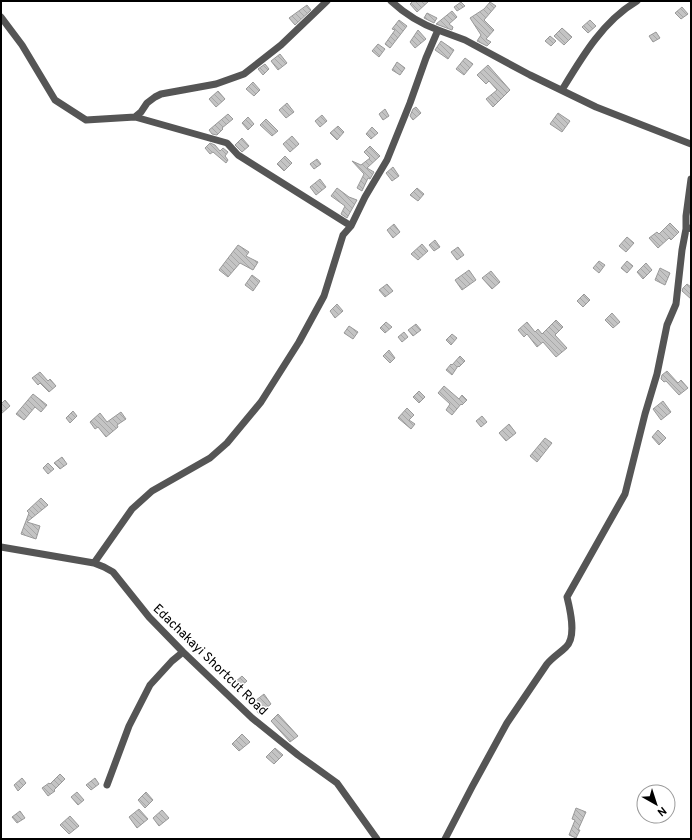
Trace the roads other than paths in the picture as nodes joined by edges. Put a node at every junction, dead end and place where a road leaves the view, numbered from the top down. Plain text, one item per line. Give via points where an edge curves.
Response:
1 (327, 1) edge
2 (391, 1) edge
3 (637, 1) edge
4 (1, 17) edge
5 (438, 30) junction
6 (562, 90) junction
7 (134, 117) junction
8 (691, 144) edge
9 (691, 179) edge
10 (351, 226) junction
11 (689, 228) edge
12 (1, 546) edge
13 (94, 563) junction
14 (183, 652) junction
15 (107, 785) dead end
16 (377, 839) edge
17 (445, 839) edge

1 - 7 street via 281,45 244,74 216,84 161,94 147,103
2 - 5 street via 424,25
3 - 6 street via 616,16 598,35
4 - 7 street via 22,45 55,100 86,120
5 - 6 street via 465,40
5 - 10 street via 386,160
6 - 8 street via 596,107
7 - 10 street via 226,143 238,155
9 - 11 street via 686,216
10 - 13 street via 343,235 324,296 299,342 261,402 227,443 210,458 152,491 132,509
11 - 17 street via 682,250 676,304 667,325 657,374 625,494 567,597 572,616 568,646 547,664 507,723
12 - 13 street, Edachakayi Shortcut Road
13 - 14 street, Edachakayi Shortcut Road via 113,572 149,617
14 - 15 street via 150,685 129,726
14 - 16 street, Edachakayi Shortcut Road via 252,718 337,783

